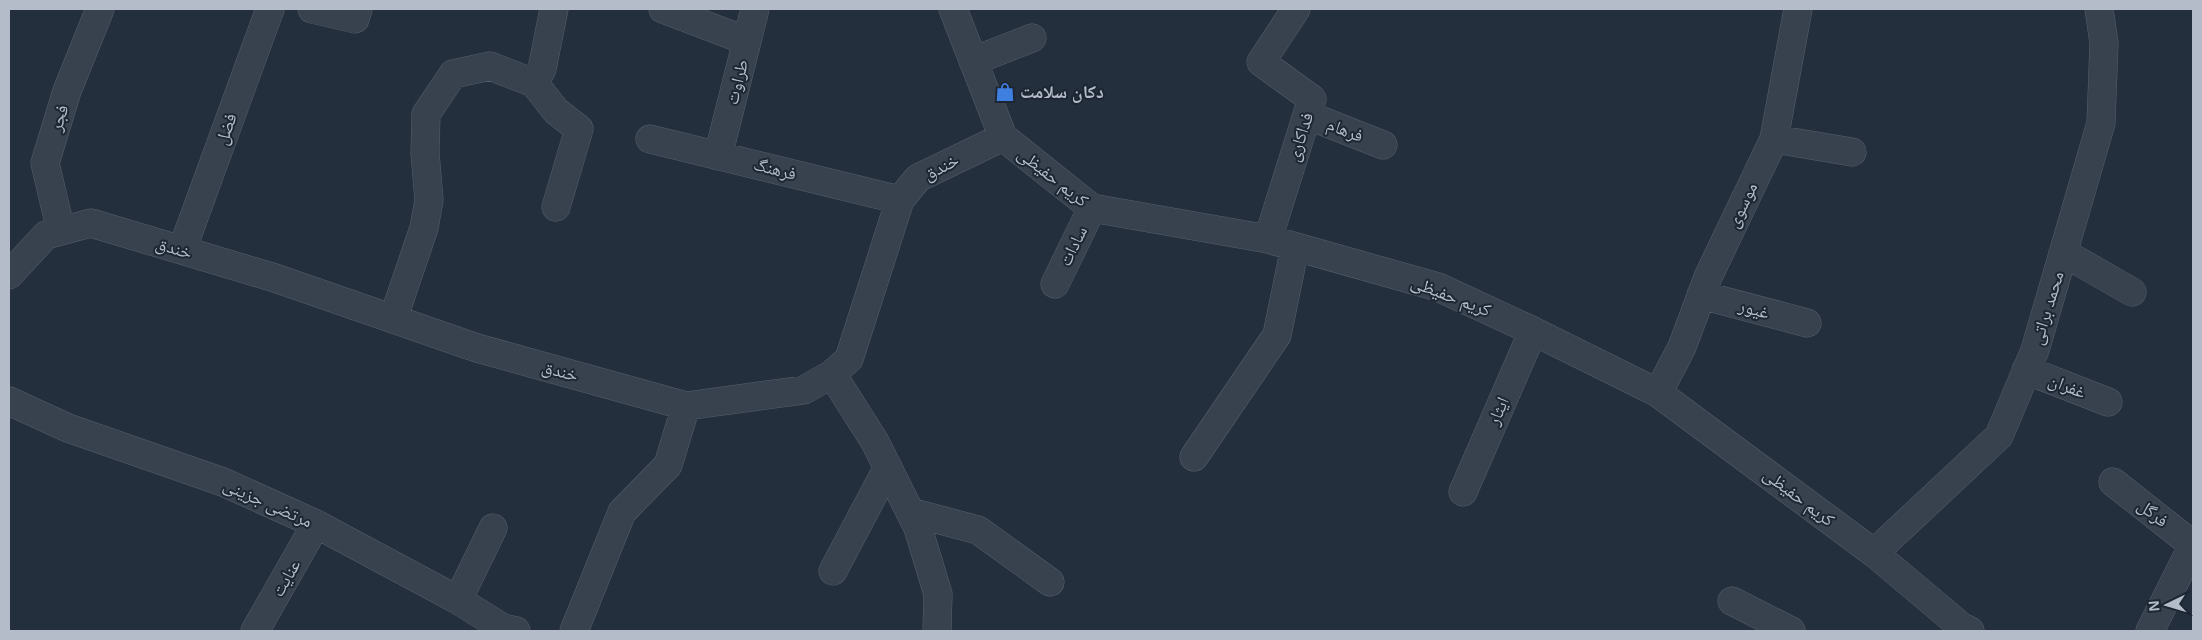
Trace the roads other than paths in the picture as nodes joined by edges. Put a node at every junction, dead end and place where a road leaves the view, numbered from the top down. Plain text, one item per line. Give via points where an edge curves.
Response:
1 (100, 9) edge
2 (270, 9) edge
3 (312, 9) edge
4 (358, 9) edge
5 (554, 9) edge
6 (663, 9) edge
7 (755, 9) edge
8 (953, 9) edge
9 (1296, 9) edge
10 (1798, 9) edge
11 (2099, 9) edge
12 (1032, 38) dead end
13 (747, 41) junction
14 (973, 61) junction
15 (534, 83) junction
16 (1307, 116) junction
17 (1003, 137) junction
18 (1774, 138) junction
19 (650, 139) dead end
20 (1383, 145) dead end
21 (1852, 152) dead end
22 (718, 156) junction
23 (900, 200) junction
24 (556, 207) dead end
25 (1092, 208) junction
26 (61, 231) junction
27 (1268, 239) junction
28 (1295, 247) junction
29 (182, 250) junction
30 (2064, 253) junction
31 (9, 275) edge
32 (1055, 284) dead end
33 (2132, 292) dead end
34 (1702, 295) junction
35 (393, 319) junction
36 (1807, 323) dead end
37 (1533, 331) junction
38 (2026, 370) junction
39 (832, 374) junction
40 (1658, 392) junction
41 (9, 400) edge
42 (2108, 402) dead end
43 (686, 406) junction
44 (1194, 456) dead end
45 (888, 467) junction
46 (2113, 482) dead end
47 (1463, 492) dead end
48 (910, 512) junction
49 (316, 524) junction
50 (493, 528) dead end
51 (2193, 545) edge
52 (1874, 553) junction
53 (833, 570) dead end
54 (1050, 582) dead end
55 (458, 600) junction
56 (1732, 601) dead end
57 (507, 630) edge
58 (255, 631) edge
59 (574, 631) edge
60 (937, 631) edge
61 (1791, 631) edge
62 (1970, 631) edge
63 (2150, 631) edge

1 - 26 street, فجر via 67,91 45,163
2 - 29 street, فضل
3 - 4 street via 355,19
5 - 15 street via 542,69
6 - 13 street
7 - 13 street, طراوت
8 - 14 street, کریم حفیظی
9 - 16 street, فداکاری via 1261,62 1312,99
10 - 18 street, موسوی
11 - 30 street, محمد براتی via 2104,43 2101,123
12 - 14 street
13 - 22 street, طراوت
14 - 17 street, کریم حفیظی
15 - 24 street via 556,111 579,129
15 - 35 street via 490,66 453,74 426,114 429,200 424,228
16 - 20 street, فرهام
16 - 27 street, فداکاری
17 - 23 street, خندق via 918,178
17 - 25 street, کریم حفیظی
18 - 21 street
18 - 34 street, موسوی via 1740,206
19 - 22 street, فرهنگ
22 - 23 street, فرهنگ
23 - 39 street, خندق via 849,359
25 - 27 street, کریم حفیظی
25 - 32 street, سادات
26 - 29 street, خندق via 91,223
26 - 31 street, خندق via 46,235
27 - 28 street, کریم حفیظی
28 - 37 street, کریم حفیظی via 1438,288
28 - 44 street via 1277,336
29 - 35 street, خندق
30 - 33 street
30 - 38 street, محمد براتی
34 - 36 street, غیور
34 - 40 street, موسوی via 1682,347
35 - 43 street, خندق via 477,348
37 - 40 street, کریم حفیظی
37 - 47 street, ایثار
38 - 42 street, غفران
38 - 52 street, محمد براتی via 1999,436
39 - 43 street, خندق via 804,390
39 - 45 street
40 - 52 street, کریم حفیظی
41 - 49 street, مرتضی جزینی via 68,428 223,482
43 - 59 street via 668,466 622,512
45 - 48 street
45 - 53 street
46 - 51 street, فرگل
48 - 54 street via 978,530
48 - 60 street via 938,594
49 - 55 street, مرتضی جزینی
49 - 58 street, عنایت
50 - 55 street
51 - 63 street
52 - 62 street, کریم حفیظی via 1962,628
55 - 57 street, مرتضی جزینی
56 - 61 street

